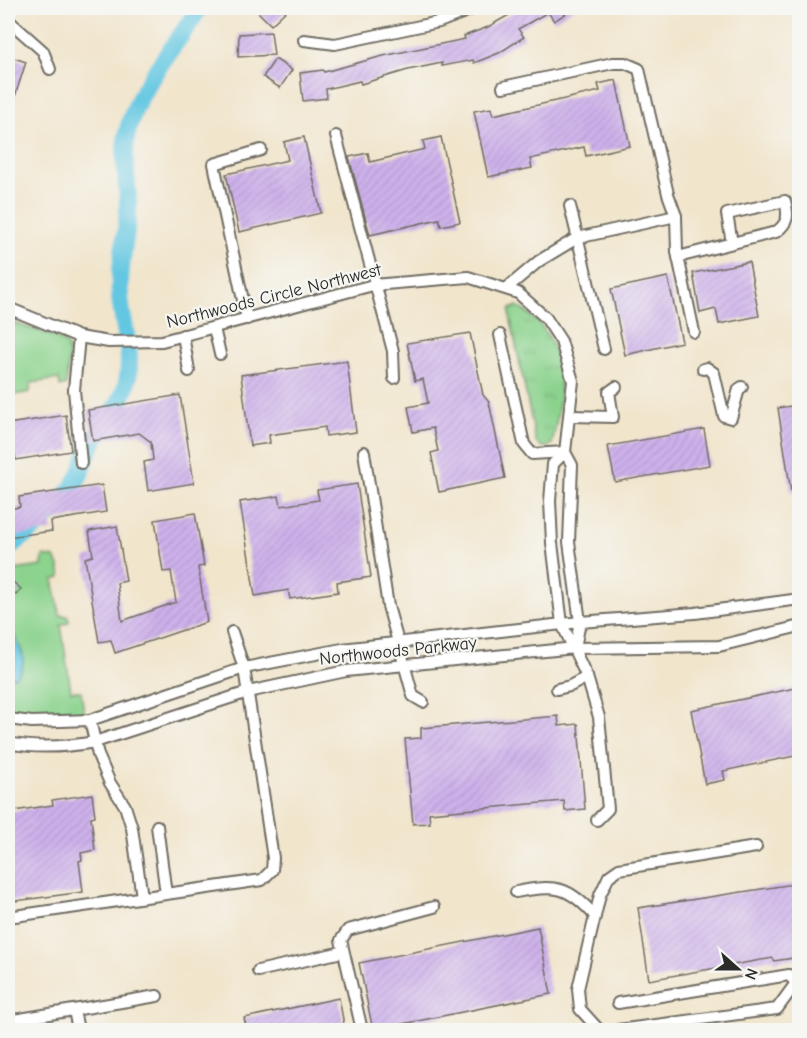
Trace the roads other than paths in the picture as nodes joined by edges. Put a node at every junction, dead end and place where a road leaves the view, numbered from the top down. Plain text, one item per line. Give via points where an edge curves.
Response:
1 (475, 8) edge
2 (8, 20) edge
3 (304, 40) dead end
4 (50, 69) dead end
5 (503, 87) dead end
6 (336, 136) dead end
7 (261, 150) dead end
8 (570, 206) dead end
9 (676, 216) junction
10 (577, 238) junction
11 (732, 243) junction
12 (678, 257) junction
13 (373, 285) junction
14 (507, 288) junction
15 (8, 308) edge
16 (247, 319) junction
17 (214, 328) junction
18 (694, 332) dead end
19 (183, 335) junction
20 (500, 335) dead end
21 (79, 337) junction
22 (604, 349) dead end
23 (220, 354) dead end
24 (703, 369) dead end
25 (189, 371) dead end
26 (394, 378) dead end
27 (616, 387) dead end
28 (742, 387) dead end
29 (571, 416) junction
30 (364, 452) dead end
31 (565, 452) junction
32 (81, 463) dead end
33 (800, 599) edge
34 (580, 622) junction
35 (562, 624) junction
36 (800, 626) edge
37 (232, 632) dead end
38 (401, 644) junction
39 (575, 648) junction
40 (406, 665) junction
41 (244, 668) junction
42 (587, 676) junction
43 (557, 689) dead end
44 (248, 692) junction
45 (423, 702) dead end
46 (8, 719) edge
47 (90, 720) junction
48 (8, 742) edge
49 (95, 742) junction
50 (597, 820) dead end
51 (158, 826) dead end
52 (756, 847) dead end
53 (516, 892) dead end
54 (166, 894) junction
55 (142, 897) junction
56 (434, 907) dead end
57 (595, 916) junction
58 (8, 917) edge
59 (342, 952) junction
60 (258, 970) dead end
61 (157, 996) dead end
62 (618, 1003) dead end
63 (74, 1010) junction
64 (8, 1021) edge
65 (620, 1027) edge
66 (78, 1030) edge
67 (362, 1030) edge
68 (599, 1030) edge

1 - 3 street via 439,22 335,44
2 - 4 street via 43,51
5 - 9 street via 613,63 639,69
6 - 13 street
7 - 16 street via 214,164
8 - 10 street
9 - 10 street
9 - 12 street
10 - 14 street via 539,261
10 - 22 street
11 - 11 street via 776,232 785,225 788,214 784,201 728,214
11 - 12 street
12 - 18 street
13 - 14 street, Northwoods Circle Northwest via 468,278
13 - 16 street, Northwoods Circle Northwest
13 - 26 street via 393,351
14 - 29 street, Northwoods Circle Northwest via 546,318 561,341 573,381
15 - 21 street, Northwoods Circle Northwest
16 - 17 street, Northwoods Circle Northwest
17 - 19 street, Northwoods Circle Northwest
17 - 23 street
19 - 21 street, Northwoods Circle Northwest via 110,342
19 - 25 street
20 - 31 street via 524,444 532,454
21 - 32 street via 74,390
24 - 28 street via 714,373 724,416 731,418
27 - 29 street via 609,392 613,417
29 - 31 street, Northwoods Circle Northwest
30 - 38 street via 388,606
31 - 34 street, Northwoods Circle Northwest via 572,465 569,542
31 - 35 street, Northwoods Circle Northwest via 553,464 550,501
33 - 34 street, Northwoods Parkway via 695,613
34 - 35 street, Northwoods Parkway
34 - 39 street, Northwoods Circle Northwest
35 - 38 street, Northwoods Parkway
35 - 39 street, Northwoods Circle Northwest
36 - 39 street, Northwoods Parkway via 719,646
37 - 41 street
38 - 40 street
38 - 41 street, Northwoods Parkway
39 - 40 street, Northwoods Parkway
39 - 42 street
40 - 44 street, Northwoods Parkway via 346,671
40 - 45 street via 413,696
41 - 44 street
41 - 47 street, Northwoods Parkway
42 - 43 street
42 - 50 street via 599,717 608,809
44 - 49 street, Northwoods Parkway
44 - 54 street via 272,870 262,880
46 - 47 street, Northwoods Parkway
47 - 49 street
48 - 49 street, Northwoods Parkway via 39,747
49 - 55 street via 132,828
51 - 54 street
52 - 57 street via 619,868 609,876
53 - 57 street via 538,888 570,891
54 - 55 street
55 - 58 street
56 - 59 street via 348,930 340,940
57 - 68 street via 578,989 580,1009
59 - 60 street
59 - 67 street
61 - 63 street
62 - 65 street via 789,975 796,983 777,1009
63 - 64 street
63 - 66 street

